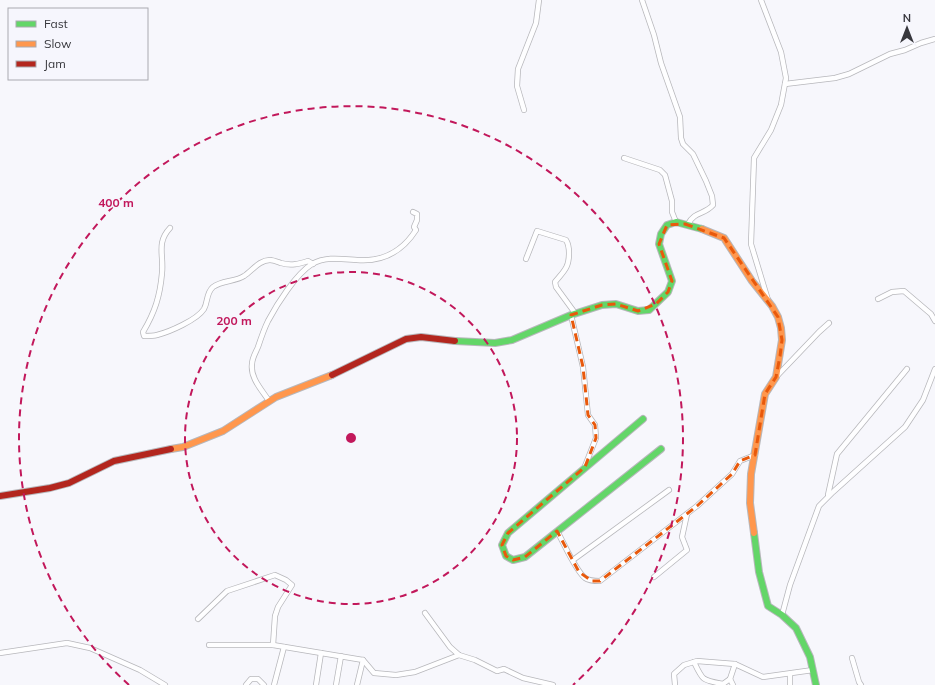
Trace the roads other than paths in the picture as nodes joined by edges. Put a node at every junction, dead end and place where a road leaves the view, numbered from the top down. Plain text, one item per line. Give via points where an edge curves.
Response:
1 (539, 0) edge
2 (642, 0) edge
3 (761, 0) edge
4 (935, 39) edge
5 (785, 84) junction
6 (524, 110) dead end
7 (624, 158) dead end
8 (413, 212) dead end
9 (676, 222) junction
10 (691, 226) junction
11 (170, 228) dead end
12 (526, 260) dead end
13 (313, 264) junction
14 (878, 299) dead end
15 (768, 301) junction
16 (573, 314) junction
17 (935, 321) edge
18 (830, 323) dead end
19 (907, 369) dead end
20 (935, 369) edge
21 (776, 377) junction
22 (269, 401) junction
23 (643, 419) dead end
24 (662, 449) dead end
25 (755, 456) junction
26 (585, 466) junction
27 (669, 490) dead end
28 (0, 496) edge
29 (828, 497) junction
30 (686, 514) junction
31 (557, 531) junction
32 (573, 560) junction
33 (654, 578) dead end
34 (425, 614) dead end
35 (782, 615) junction
36 (198, 619) dead end
37 (209, 645) dead end
38 (273, 645) junction
39 (284, 647) junction
40 (0, 652) edge
41 (321, 653) junction
42 (459, 655) junction
43 (341, 656) junction
44 (852, 658) dead end
45 (363, 660) junction
46 (694, 662) junction
47 (734, 664) junction
48 (813, 670) junction
49 (790, 674) junction
50 (730, 679) junction
51 (165, 685) edge
52 (246, 685) edge
53 (264, 685) edge
54 (274, 685) edge
55 (316, 685) edge
56 (336, 685) edge
57 (357, 685) edge
58 (553, 685) edge
59 (675, 685) edge
60 (733, 685) edge
61 (790, 685) edge
62 (816, 685) edge
63 (861, 685) edge

1 - 6 street via 536,23 518,69 517,86
2 - 10 street via 680,117 683,144 693,154 712,196 713,205 709,210 692,217 688,224
3 - 5 street via 781,52
4 - 5 street via 890,54 849,74
5 - 15 street via 781,105 771,130 754,158 751,244
7 - 9 street via 660,170 666,175
8 - 13 street via 417,220 414,227 416,230 409,242 392,254 359,260 339,258
9 - 10 street
9 - 16 street via 667,225 661,234 659,244 672,281 668,292 656,304 649,310 638,311 616,304 602,305
10 - 15 street via 724,238
11 - 13 street via 161,243 162,271 159,293 155,310 143,332 144,336 155,336 195,317 203,311 213,287 244,277 261,263 270,260 297,265 308,261
12 - 16 street via 537,231 566,240 569,245 569,263 555,282
13 - 22 street via 301,273 267,322 252,363 253,377
14 - 17 street via 892,292 904,291 931,314
15 - 21 street via 778,317 781,328 782,340
16 - 22 street via 512,340 495,343 421,337 406,339 343,370
16 - 26 street via 588,415 595,425 596,438
18 - 21 street
19 - 29 street via 837,454
20 - 29 street via 922,400 905,426
21 - 25 street via 765,394
22 - 28 street via 223,431 183,447 114,461 69,483
23 - 26 street
24 - 31 street
25 - 30 street via 740,461 732,474
25 - 35 street via 751,474 750,503 760,572 768,606
26 - 31 street via 508,533 502,545 506,556 513,560 525,557
27 - 32 street
29 - 35 street via 819,506 790,585
30 - 32 street via 600,580 592,581 585,578
30 - 33 street via 682,537 687,550
31 - 32 street
34 - 42 street
35 - 48 street via 796,628 810,657
36 - 38 street via 227,591 275,575 292,585 275,616
37 - 38 street
38 - 39 street
39 - 41 street
39 - 54 street
40 - 51 street via 67,643 90,648 140,670
41 - 43 street
41 - 55 street
42 - 45 street via 414,672 396,675 374,673
42 - 58 street via 497,672 504,669 523,678
43 - 45 street
43 - 56 street
44 - 63 street
45 - 57 street
46 - 47 street
46 - 50 street via 701,677 706,681 723,684
46 - 59 street via 684,665 674,674
47 - 49 street via 763,677
47 - 50 street
48 - 49 street
48 - 62 street
49 - 61 street
50 - 60 street
52 - 53 street via 251,679 258,679

